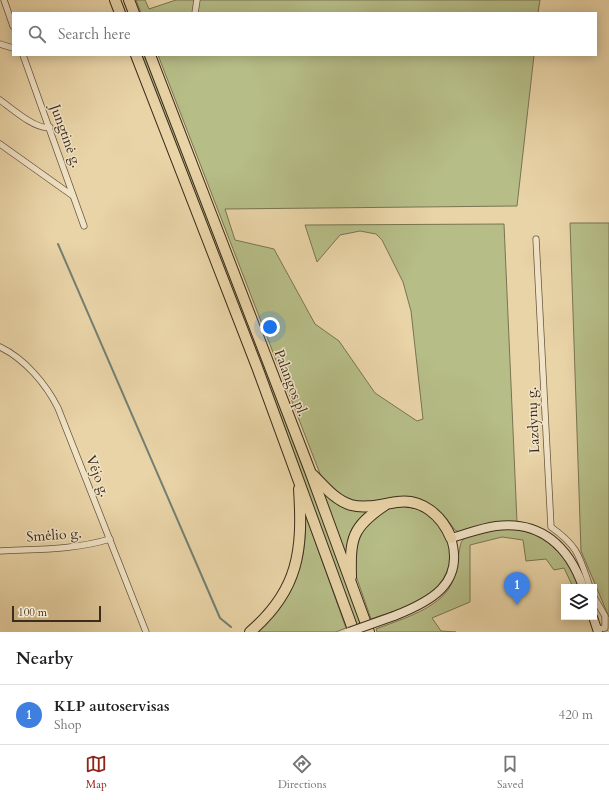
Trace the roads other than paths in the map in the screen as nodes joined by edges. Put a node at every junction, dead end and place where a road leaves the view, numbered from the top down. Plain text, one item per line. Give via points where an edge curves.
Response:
1 (4, 0) edge
2 (115, 0) edge
3 (129, 0) edge
4 (197, 0) edge
5 (120, 12) edge
6 (134, 12) edge
7 (195, 12) edge
8 (12, 23) edge
9 (0, 44) edge
10 (12, 48) edge
11 (23, 56) edge
12 (136, 56) edge
13 (150, 56) edge
14 (0, 100) edge
15 (50, 128) junction
16 (0, 144) edge
17 (74, 196) junction
18 (84, 226) dead end
19 (536, 238) dead end
20 (0, 347) edge
21 (310, 471) junction
22 (298, 477) junction
23 (388, 504) junction
24 (452, 538) junction
25 (110, 539) junction
26 (0, 551) edge
27 (582, 584) edge
28 (589, 584) edge
29 (351, 585) junction
30 (597, 602) edge
31 (595, 620) edge
32 (602, 629) edge
33 (146, 632) edge
34 (250, 632) edge
35 (350, 632) edge
36 (354, 632) edge
37 (369, 632) edge

1 - 8 street
2 - 5 highway
3 - 6 highway
4 - 7 street
9 - 10 street
11 - 15 street, Jungtinė g.
12 - 22 highway, Palangos pl.
13 - 21 highway, Palangos pl.
14 - 15 street via 37,126
15 - 17 street, Jungtinė g.
16 - 17 street
17 - 18 street, Jungtinė g.
19 - 28 street, Lazdynų g. via 551,527 564,536 579,553
20 - 25 street, Vėjo g. via 36,375 52,397
21 - 23 highway via 334,496 346,503 366,506
21 - 29 highway, Palangos pl.
22 - 34 highway via 301,533 296,564 281,597
22 - 36 highway, Palangos pl.
23 - 24 highway via 405,501 424,507 441,519
23 - 29 highway via 365,519 354,536
24 - 27 main road via 497,526 516,525 530,528 553,540 564,550
24 - 35 main road, bridge via 454,563 444,588 429,601
25 - 26 street, Smėlio g. via 91,545
25 - 33 street, Vėjo g.
29 - 37 highway, Palangos pl.
30 - 32 street via 605,616
31 - 32 main road

